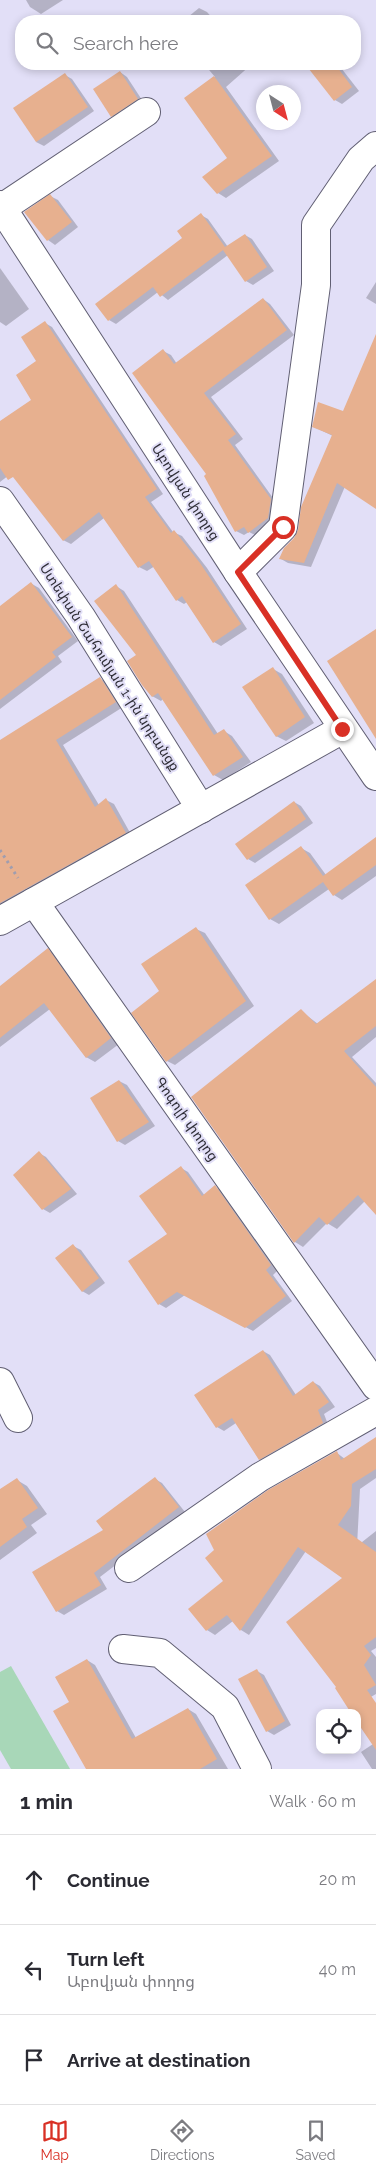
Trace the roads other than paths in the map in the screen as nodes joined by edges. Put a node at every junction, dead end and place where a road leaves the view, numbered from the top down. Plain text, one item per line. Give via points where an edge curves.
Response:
1 (146, 112) dead end
2 (376, 146) edge
3 (1, 206) edge
4 (0, 501) edge
5 (238, 572) junction
6 (342, 729) junction
7 (376, 776) edge
8 (201, 809) junction
9 (34, 902) junction
10 (0, 920) edge
11 (0, 1382) edge
12 (376, 1386) edge
13 (376, 1411) edge
14 (18, 1418) dead end
15 (129, 1568) dead end
16 (123, 1649) dead end
17 (257, 1769) edge

1 - 3 street
2 - 5 street via 361,160 316,225 316,285 283,527
3 - 5 street, Աբովյան փողոց
4 - 8 street, Ստեփան Շահումյան 1-ին նրբանցք via 81,616
5 - 6 street, Աբովյան փողոց
6 - 7 street, Աբովյան փողոց
6 - 8 street
8 - 9 street
9 - 10 street
9 - 12 street, Գոգոլի փողոց
11 - 14 street
13 - 15 street via 260,1478
16 - 17 street via 160,1652 224,1707

